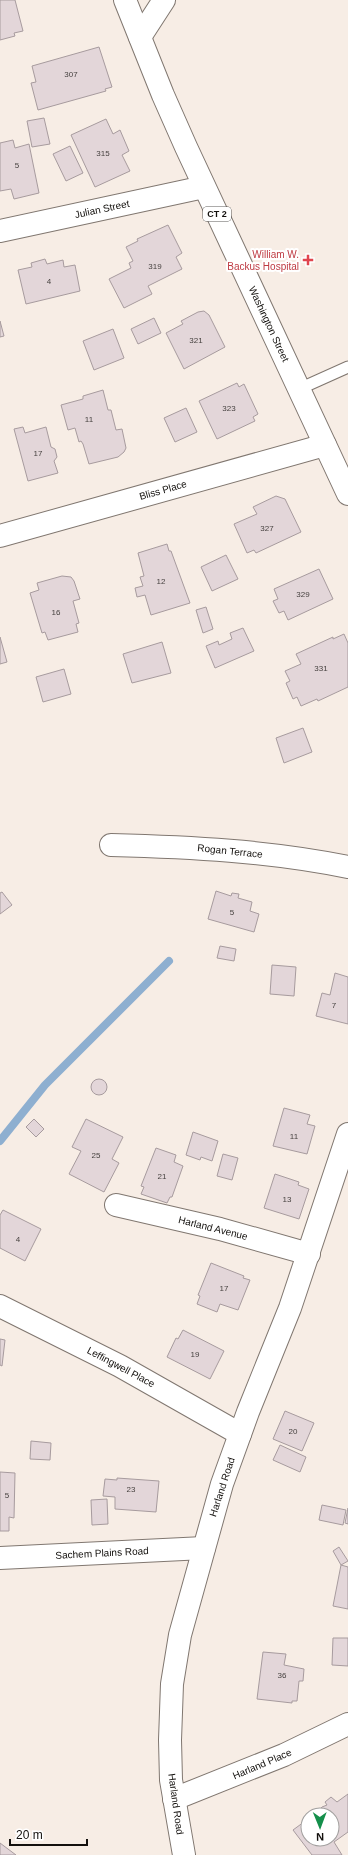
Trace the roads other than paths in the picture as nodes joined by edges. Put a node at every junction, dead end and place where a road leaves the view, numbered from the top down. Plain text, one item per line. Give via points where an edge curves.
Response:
1 (125, 0) edge
2 (164, 0) edge
3 (140, 37) junction
4 (204, 187) junction
5 (0, 231) edge
6 (348, 367) edge
7 (299, 389) junction
8 (325, 445) junction
9 (348, 494) edge
10 (0, 536) edge
11 (111, 845) dead end
12 (348, 867) edge
13 (348, 1134) edge
14 (116, 1205) dead end
15 (309, 1254) junction
16 (0, 1306) edge
17 (240, 1434) junction
18 (204, 1548) junction
19 (0, 1558) edge
20 (348, 1724) edge
21 (174, 1799) junction
22 (184, 1855) edge

1 - 3 main road, Washington Street / CT 2
2 - 3 main road
3 - 4 main road, Washington Street / CT 2
4 - 5 main road, Julian Street
4 - 7 main road, Washington Street / CT 2
6 - 7 lane
7 - 8 main road, Washington Street / CT 2
8 - 9 main road, Washington Street / CT 2
8 - 10 main road, Bliss Place
11 - 12 main road, Rogan Terrace via 188,847
13 - 15 main road, Harland Road
14 - 15 main road, Harland Avenue via 220,1229
15 - 17 main road, Harland Road
16 - 17 main road, Leffingwell Place via 120,1366
17 - 18 main road, Harland Road via 222,1484
18 - 19 main road, Sachem Plains Road
18 - 21 main road, Harland Road via 180,1636 172,1684 170,1740
20 - 21 main road, Harland Place via 284,1755
21 - 22 main road, Harland Road

